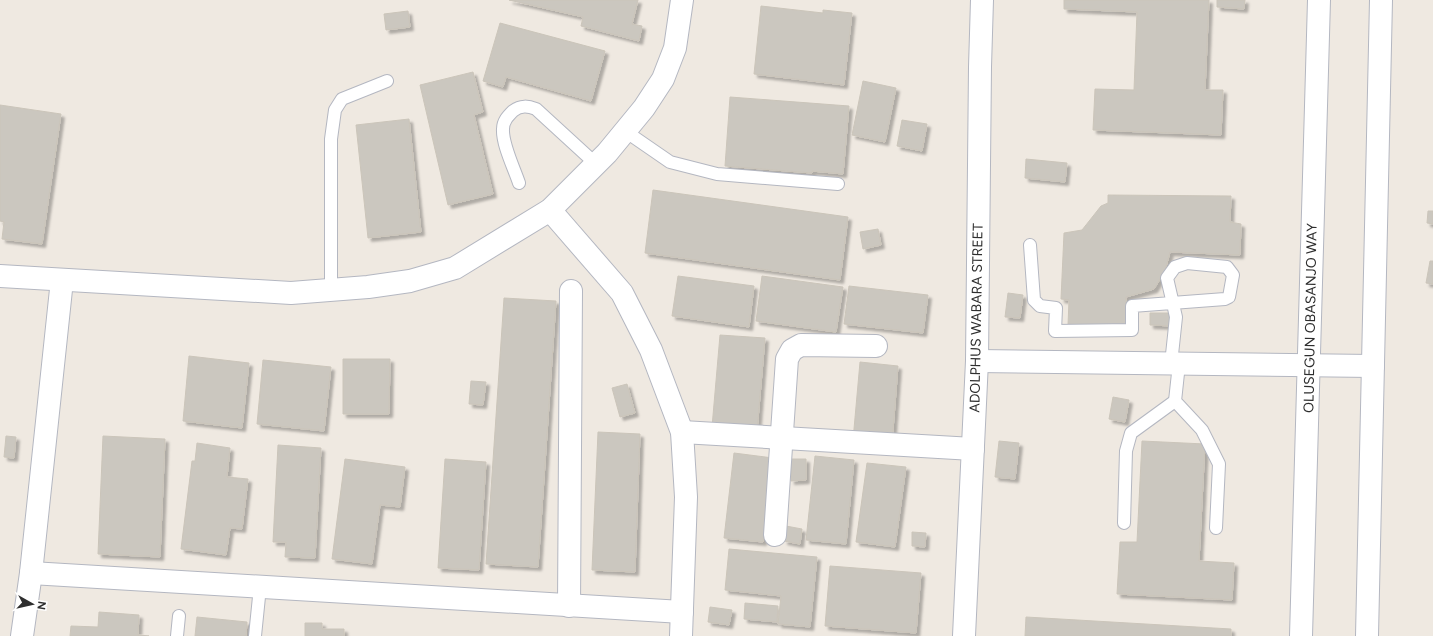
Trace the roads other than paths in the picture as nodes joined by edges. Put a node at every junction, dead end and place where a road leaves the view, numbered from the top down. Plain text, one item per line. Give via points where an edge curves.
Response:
1 (682, 0) edge
2 (982, 0) edge
3 (1319, 0) edge
4 (1381, 0) edge
5 (387, 81) dead end
6 (625, 132) junction
7 (596, 164) junction
8 (519, 183) dead end
9 (838, 184) dead end
10 (550, 210) junction
11 (1030, 245) dead end
12 (0, 276) edge
13 (62, 280) junction
14 (331, 290) junction
15 (571, 291) dead end
16 (1174, 302) junction
17 (876, 346) dead end
18 (977, 361) junction
19 (1175, 364) junction
20 (1372, 366) junction
21 (1310, 367) junction
22 (1175, 401) junction
23 (682, 432) junction
24 (781, 438) junction
25 (973, 450) junction
26 (1124, 523) dead end
27 (1216, 528) dead end
28 (775, 534) dead end
29 (31, 573) junction
30 (260, 587) junction
31 (569, 606) junction
32 (682, 612) junction
33 (179, 616) dead end
34 (22, 636) edge
35 (177, 636) edge
36 (255, 636) edge
37 (681, 636) edge
38 (964, 636) edge
39 (1301, 636) edge
40 (1367, 636) edge

1 - 6 street via 675,48 663,79
2 - 18 street, ADOLPHUS WABARA STREET
3 - 21 street, OLUSEGUN OBASANJO WAY
4 - 20 street
5 - 14 lane via 342,99 335,110 331,139
6 - 7 street
6 - 9 lane via 670,162 717,174
7 - 8 lane via 536,109 527,106 516,108 506,118 503,129
7 - 10 street
10 - 14 street via 455,268 410,281
10 - 23 street via 622,293 651,350
11 - 16 lane via 1034,300 1040,306 1056,308 1054,331 1132,330 1132,306
12 - 13 street
13 - 14 street via 291,293
13 - 29 street
15 - 31 street
16 - 16 lane via 1167,278 1175,267 1187,263 1227,267 1231,270 1233,275 1229,297
16 - 19 lane
17 - 24 street via 801,345 792,350 787,359
18 - 19 street
18 - 25 street, ADOLPHUS WABARA STREET
19 - 21 street
19 - 22 lane
20 - 21 street
20 - 40 street
21 - 39 street, OLUSEGUN OBASANJO WAY
22 - 26 lane via 1132,433 1126,451
22 - 27 lane via 1202,430 1219,464
23 - 24 street
23 - 32 street via 686,497
24 - 25 street
24 - 28 street
25 - 38 street, ADOLPHUS WABARA STREET
29 - 30 street
29 - 34 street
30 - 31 street
30 - 36 lane
31 - 32 street
32 - 37 street
33 - 35 lane

